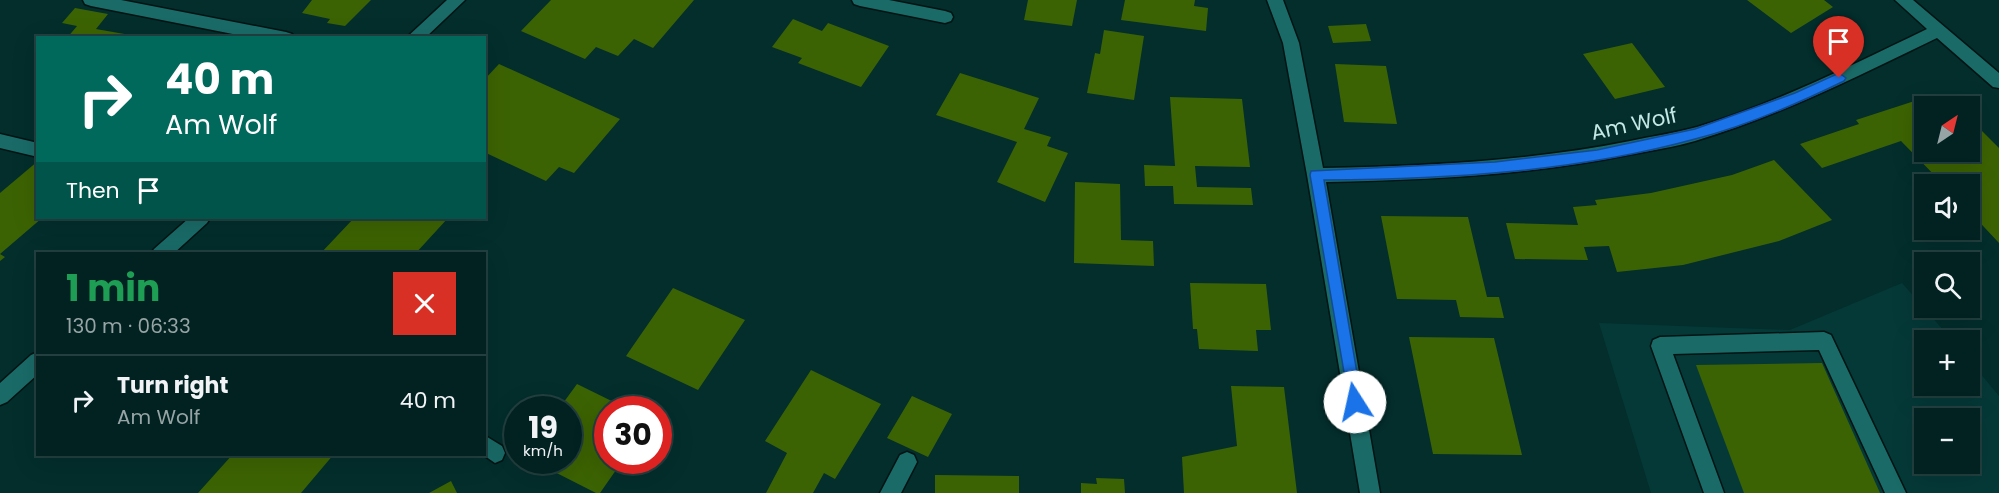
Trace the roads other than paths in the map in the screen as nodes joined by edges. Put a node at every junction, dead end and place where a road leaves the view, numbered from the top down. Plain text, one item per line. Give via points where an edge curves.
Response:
1 (91, 0) edge
2 (457, 0) edge
3 (860, 0) edge
4 (1275, 0) edge
5 (1903, 0) edge
6 (945, 17) dead end
7 (1939, 30) junction
8 (276, 36) edge
9 (416, 36) edge
10 (1999, 82) edge
11 (0, 141) edge
12 (36, 150) edge
13 (1316, 175) junction
14 (200, 219) edge
15 (162, 252) edge
16 (36, 363) edge
17 (0, 396) edge
18 (907, 462) dead end
19 (890, 493) edge
20 (1370, 493) edge
21 (1714, 493) edge
22 (1896, 493) edge

1 - 8 street
2 - 9 street
3 - 6 street
4 - 13 street via 1291,44
5 - 7 street
7 - 10 street
7 - 13 street, Am Wolf via 1800,97 1695,134 1597,155 1506,166
11 - 12 street
13 - 20 street
14 - 15 street
16 - 17 street
18 - 19 street
21 - 22 street via 1660,346 1824,341

